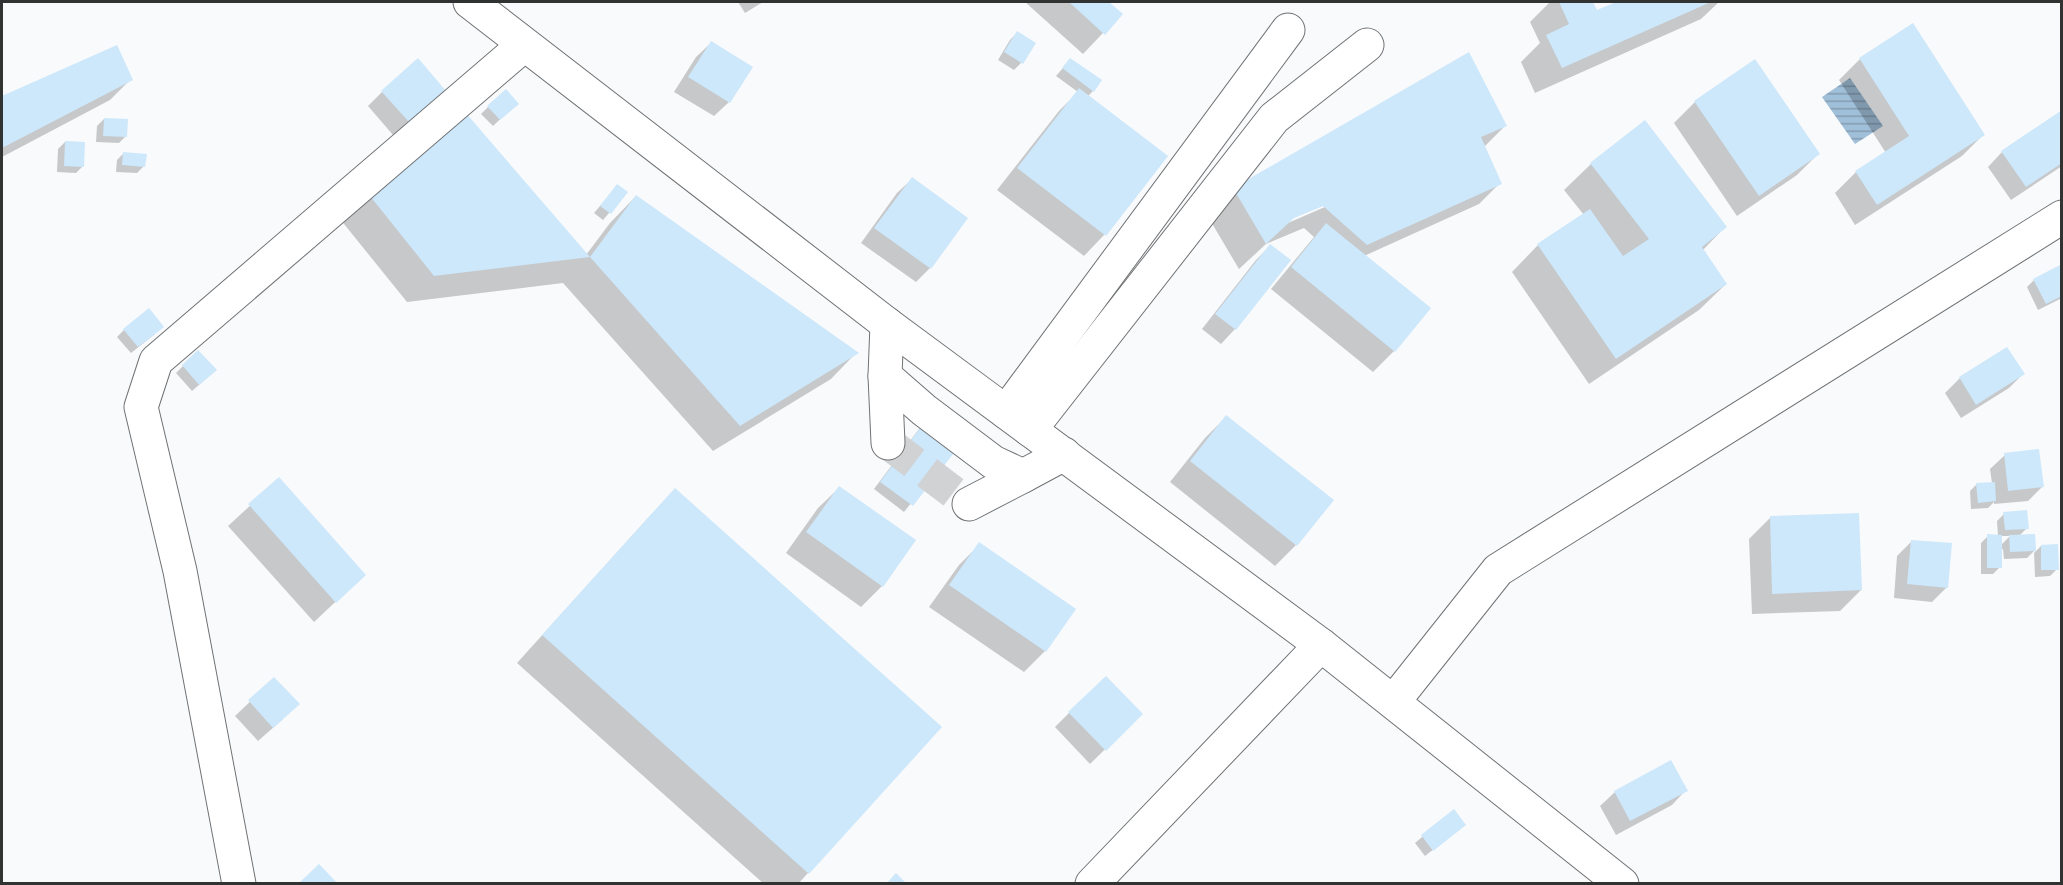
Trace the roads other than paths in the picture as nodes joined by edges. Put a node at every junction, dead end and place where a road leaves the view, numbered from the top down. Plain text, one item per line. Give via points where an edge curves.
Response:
1 (470, 2) edge
2 (1288, 30) dead end
3 (524, 45) junction
4 (1368, 45) dead end
5 (2061, 217) edge
6 (887, 324) junction
7 (885, 376) junction
8 (1018, 421) junction
9 (888, 443) dead end
10 (1064, 454) junction
11 (1023, 476) junction
12 (969, 504) dead end
13 (1321, 645) junction
14 (1394, 701) junction
15 (1106, 878) edge
16 (239, 884) edge
17 (1622, 884) edge

1 - 3 main road
2 - 8 main road
3 - 6 main road
3 - 16 main road via 156,361 141,407 180,571
4 - 8 main road via 1274,118
5 - 14 main road via 1498,570
6 - 7 main road
6 - 8 main road
7 - 9 main road
7 - 11 main road via 993,462
8 - 10 main road
10 - 11 main road
10 - 13 main road
11 - 12 main road
13 - 14 main road
13 - 15 main road
14 - 17 main road

